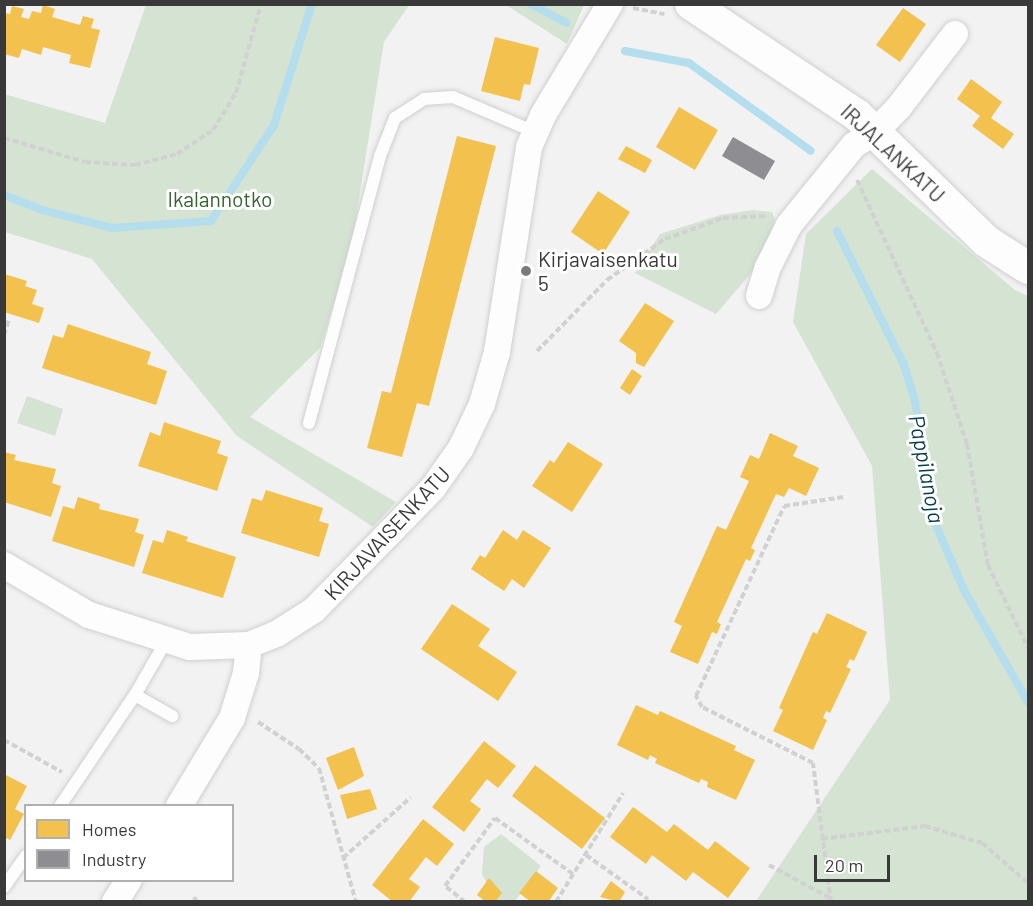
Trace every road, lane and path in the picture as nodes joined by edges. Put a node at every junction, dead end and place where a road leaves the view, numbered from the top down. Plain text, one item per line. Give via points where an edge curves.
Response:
1 (261, 4) edge
2 (610, 4) edge
3 (691, 4) edge
4 (956, 34) dead end
5 (535, 132) junction
6 (4, 138) edge
7 (864, 138) junction
8 (789, 225) junction
9 (1029, 268) edge
10 (759, 296) dead end
11 (9, 320) dead end
12 (4, 335) edge
13 (537, 351) dead end
14 (309, 423) dead end
15 (843, 497) dead end
16 (4, 566) edge
17 (166, 641) junction
18 (249, 645) junction
19 (1029, 648) edge
20 (135, 695) junction
21 (236, 708) junction
22 (172, 716) dead end
23 (4, 740) edge
24 (77, 780) junction
25 (623, 793) dead end
26 (411, 797) dead end
27 (61, 804) edge
28 (180, 804) edge
29 (822, 839) junction
30 (586, 855) junction
31 (343, 858) junction
32 (24, 859) edge
33 (769, 865) dead end
34 (574, 875) junction
35 (128, 882) edge
36 (1029, 883) edge
37 (4, 887) edge
38 (831, 900) edge
39 (115, 902) edge
40 (356, 902) edge
41 (465, 902) edge
42 (556, 902) edge
43 (646, 902) edge

1 - 6 path via 236,93 213,130 177,154 135,165 85,162
2 - 5 street, KIRJAVAISENKATU
3 - 7 street, IRJALANKATU via 841,104
4 - 7 street
5 - 14 lane via 453,97 424,99 395,118 380,156
5 - 18 street, KIRJAVAISENKATU via 525,168 497,352 482,404 461,448 434,488 314,610 278,633
7 - 8 street
7 - 9 street, IRJALANKATU via 986,241
7 - 19 path via 853,171 937,353 967,444 988,565
8 - 10 street
8 - 13 path via 759,214 723,218 664,239 607,280
11 - 12 path
15 - 29 path via 784,506 696,696 702,707 813,764
16 - 17 street, KIRJAVAISENKATU via 89,615
17 - 18 street, KIRJAVAISENKATU via 215,649
17 - 20 lane
18 - 21 street
20 - 22 lane
20 - 24 lane
21 - 28 street
21 - 31 path via 299,749 319,768
23 - 24 path
24 - 27 lane
25 - 30 path
26 - 31 path
29 - 36 path via 925,826 982,843
29 - 38 path
30 - 34 path
30 - 43 path via 648,899
31 - 40 path
32 - 37 lane
33 - 38 path
34 - 41 path via 495,818 446,886
34 - 42 path
35 - 39 street

